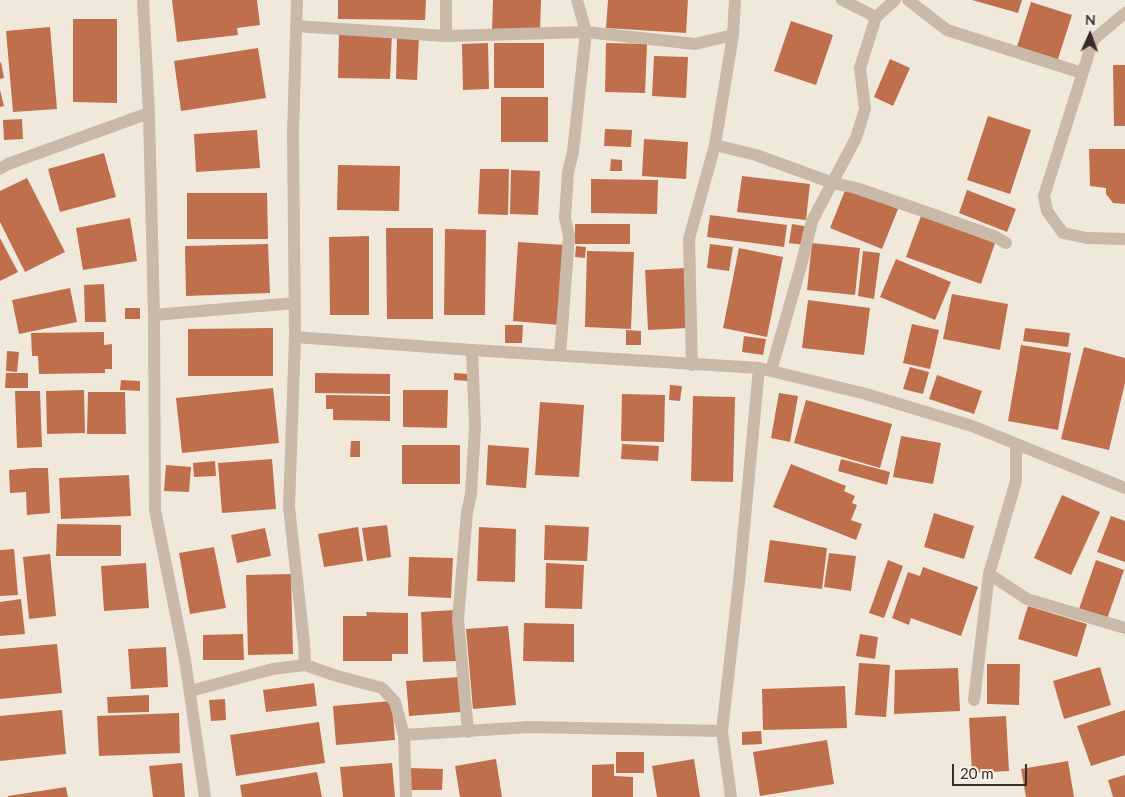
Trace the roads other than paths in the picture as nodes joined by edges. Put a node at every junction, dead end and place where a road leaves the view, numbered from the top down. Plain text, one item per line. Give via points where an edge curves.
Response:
1 (143, 0) edge
2 (297, 0) edge
3 (446, 0) edge
4 (577, 0) edge
5 (735, 0) edge
6 (842, 0) edge
7 (895, 0) edge
8 (908, 0) edge
9 (1125, 12) edge
10 (876, 17) junction
11 (296, 26) junction
12 (586, 32) junction
13 (733, 35) junction
14 (446, 36) junction
15 (1082, 73) junction
16 (149, 113) junction
17 (715, 145) junction
18 (0, 169) edge
19 (833, 183) junction
20 (1125, 239) edge
21 (1006, 243) dead end
22 (295, 303) junction
23 (154, 315) junction
24 (295, 337) junction
25 (472, 350) junction
26 (560, 355) junction
27 (692, 365) junction
28 (765, 370) junction
29 (1016, 445) junction
30 (1125, 488) edge
31 (989, 574) junction
32 (1125, 628) edge
33 (305, 665) junction
34 (190, 691) junction
35 (974, 700) dead end
36 (722, 731) junction
37 (468, 732) junction
38 (404, 735) junction
39 (206, 797) edge
40 (406, 797) edge
41 (731, 797) edge

1 - 16 street
2 - 11 street
3 - 14 street
4 - 12 street
5 - 13 street
6 - 10 street
7 - 10 street
8 - 15 street via 947,30
9 - 15 street via 1094,40
10 - 19 street via 860,68 864,109 856,138
11 - 14 street
11 - 22 street via 293,133
12 - 13 street via 695,44
12 - 14 street
12 - 26 street via 568,172 565,218 569,236
13 - 17 street
15 - 20 street via 1044,196 1047,211 1063,232 1087,238
16 - 18 street
16 - 23 street
17 - 19 street via 756,155
17 - 27 street via 689,239
19 - 21 street via 923,211
19 - 28 street via 812,221 802,262
22 - 23 street
22 - 24 street
23 - 34 street via 155,510
24 - 25 street
24 - 33 street via 289,506
25 - 26 street
25 - 37 street via 474,436 471,494 458,619
26 - 27 street
27 - 28 street
28 - 29 street via 866,394 972,426
28 - 36 street
29 - 30 street
29 - 31 street via 1016,481
31 - 32 street via 1027,599
31 - 35 street
33 - 34 street via 273,669
33 - 38 street via 382,688 395,702
34 - 39 street
36 - 37 street via 529,727
36 - 41 street
37 - 38 street
38 - 40 street

